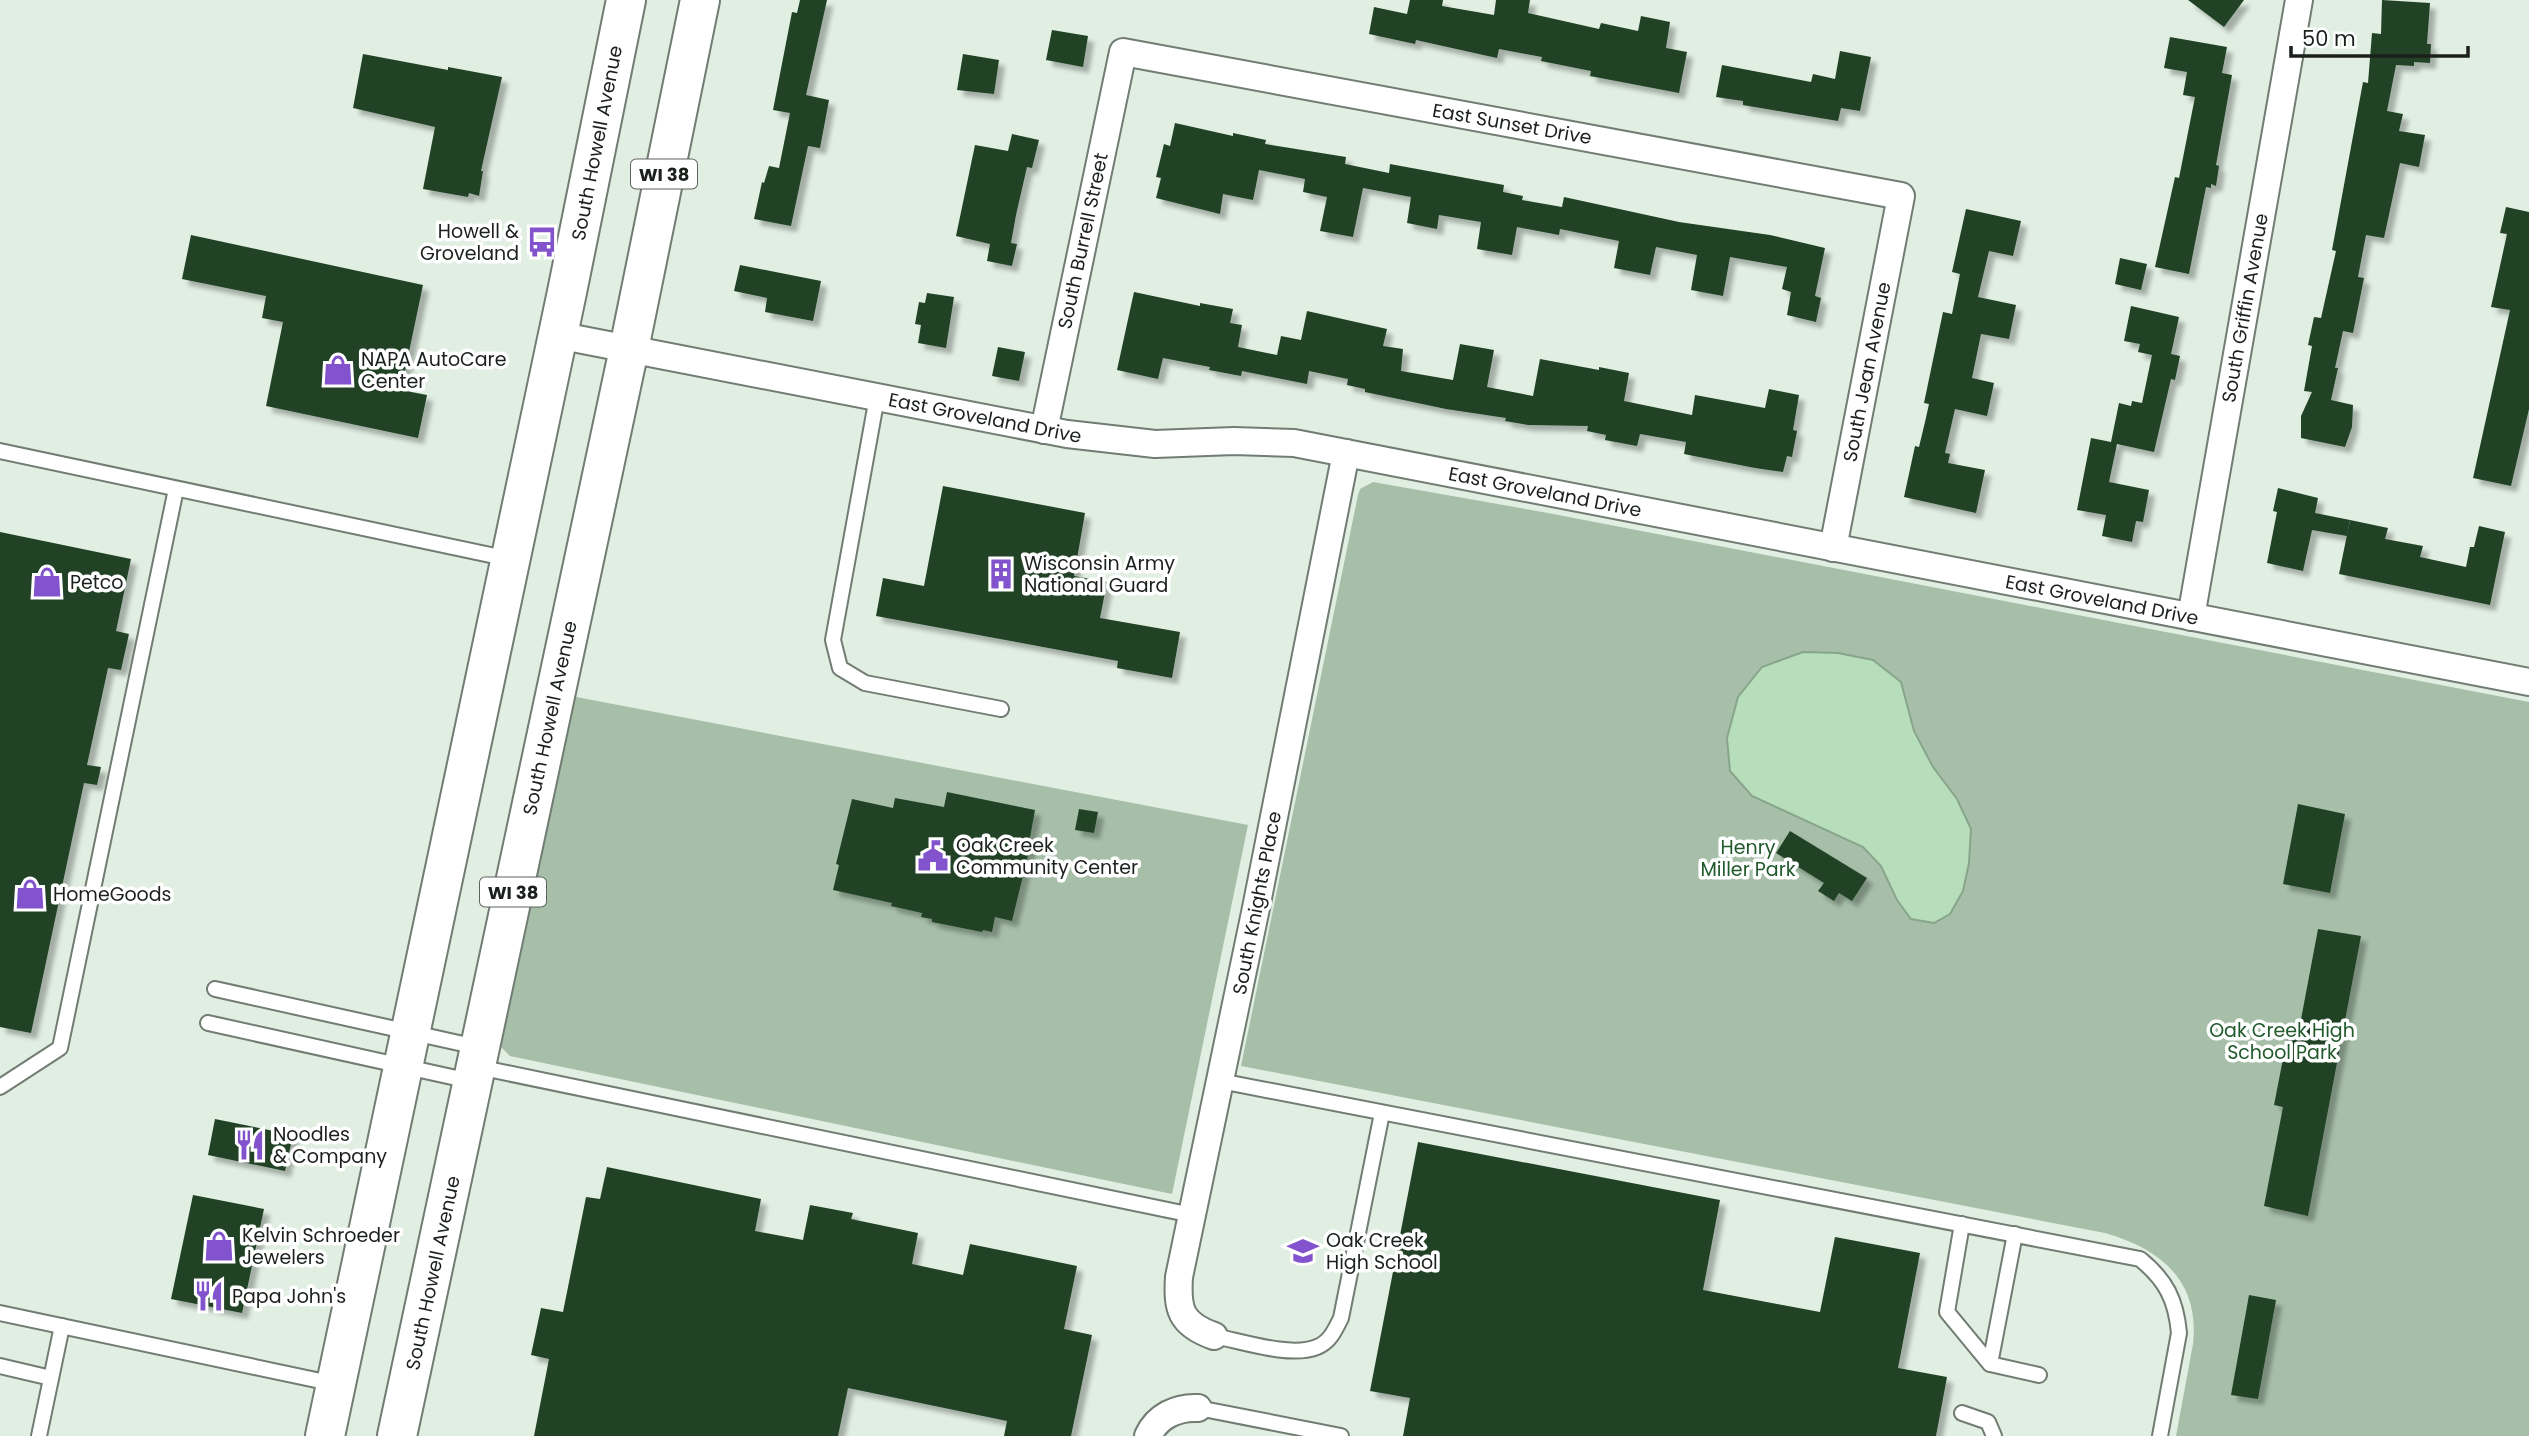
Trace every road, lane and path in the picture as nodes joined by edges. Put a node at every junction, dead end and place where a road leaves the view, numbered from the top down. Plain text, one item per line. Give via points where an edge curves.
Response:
1 (626, 0) edge
2 (700, 0) edge
3 (2299, 0) edge
4 (1123, 52) joint
5 (1901, 197) joint
6 (557, 335) junction
7 (629, 349) junction
8 (877, 397) junction
9 (1044, 430) junction
10 (0, 451) edge
11 (1346, 453) junction
12 (176, 489) junction
13 (1833, 548) junction
14 (511, 560) junction
15 (2191, 617) junction
16 (2529, 682) edge
17 (1001, 709) dead end
18 (215, 989) dead end
19 (208, 1023) dead end
20 (408, 1050) junction
21 (477, 1065) junction
22 (1220, 1081) junction
23 (0, 1087) edge
24 (1382, 1112) junction
25 (1192, 1215) junction
26 (1962, 1224) junction
27 (2015, 1234) junction
28 (0, 1313) edge
29 (62, 1326) junction
30 (1214, 1336) joint
31 (1990, 1364) junction
32 (0, 1366) edge
33 (2039, 1375) dead end
34 (51, 1378) junction
35 (336, 1384) junction
36 (1198, 1408) joint
37 (1962, 1413) dead end
38 (39, 1436) edge
39 (325, 1436) edge
40 (397, 1436) edge
41 (1148, 1436) edge
42 (1341, 1436) edge
43 (1994, 1436) edge
44 (2160, 1436) edge

1 - 6 main road, South Howell Avenue
2 - 7 main road, South Howell Avenue / WI 38
3 - 15 street, South Griffin Avenue
4 - 5 street, East Sunset Drive
4 - 9 street, South Burrell Street
5 - 13 street, South Jean Avenue
6 - 7 street, East Groveland Drive
6 - 14 main road, South Howell Avenue
7 - 8 street, East Groveland Drive
7 - 21 main road, South Howell Avenue / WI 38
8 - 9 street, East Groveland Drive
8 - 17 lane via 833,640 841,668 865,683
9 - 11 street, East Groveland Drive via 1155,444 1282,442
10 - 12 lane
11 - 13 street, East Groveland Drive
11 - 22 street, South Knights Place
12 - 14 lane
12 - 23 lane via 60,1048
13 - 15 street, East Groveland Drive
14 - 20 main road, South Howell Avenue
15 - 16 street, East Groveland Drive
18 - 20 lane
19 - 20 lane
20 - 21 lane
20 - 21 lane
20 - 35 main road, South Howell Avenue
21 - 25 lane
21 - 40 main road, South Howell Avenue / WI 38
22 - 24 lane
22 - 25 street, South Knights Place
24 - 26 lane
24 - 30 lane via 1341,1318 1332,1336 1319,1347 1304,1351
25 - 30 street, South Knights Place via 1178,1301 1186,1319 1199,1331
26 - 27 lane
26 - 31 lane via 1947,1312
27 - 31 lane
27 - 44 lane via 2140,1259 2166,1284 2179,1333
28 - 29 lane
29 - 34 lane
29 - 35 lane
31 - 33 lane
32 - 34 lane
34 - 38 lane
35 - 39 main road, South Howell Avenue
36 - 41 street via 1167,1414 1152,1426
36 - 42 lane
37 - 43 lane via 1988,1422

